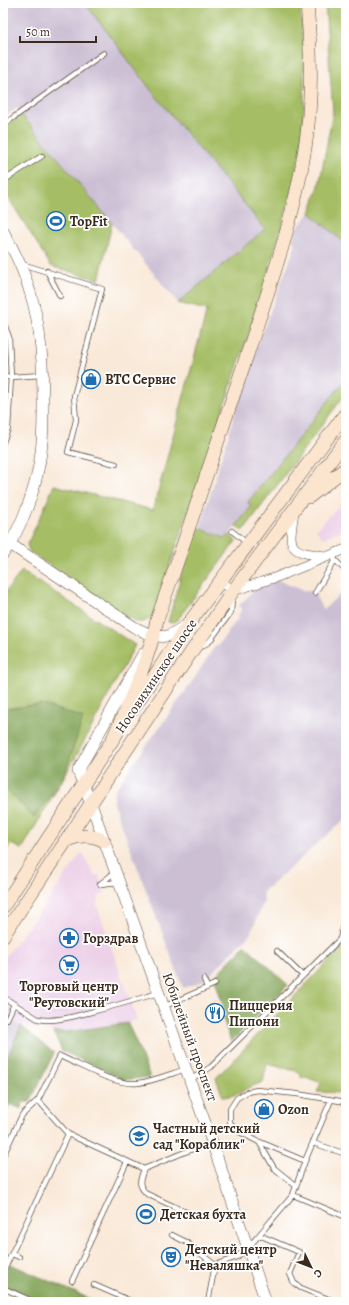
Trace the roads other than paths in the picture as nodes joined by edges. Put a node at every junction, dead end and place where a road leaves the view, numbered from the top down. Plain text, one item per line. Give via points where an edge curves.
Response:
1 (308, 3) edge
2 (104, 53) dead end
3 (3, 125) edge
4 (42, 156) dead end
5 (3, 181) edge
6 (3, 231) edge
7 (20, 264) junction
8 (47, 271) junction
9 (60, 296) dead end
10 (3, 321) edge
11 (43, 375) junction
12 (3, 377) edge
13 (11, 377) junction
14 (346, 413) edge
15 (346, 440) edge
16 (3, 442) edge
17 (116, 464) dead end
18 (346, 468) edge
19 (295, 508) junction
20 (232, 531) dead end
21 (10, 544) junction
22 (248, 544) junction
23 (346, 549) edge
24 (3, 554) edge
25 (331, 557) junction
26 (346, 571) edge
27 (221, 581) junction
28 (233, 592) junction
29 (314, 592) dead end
30 (189, 623) junction
31 (346, 634) edge
32 (154, 635) junction
33 (346, 638) edge
34 (113, 739) junction
35 (84, 784) junction
36 (90, 803) junction
37 (65, 841) junction
38 (104, 841) junction
39 (3, 907) edge
40 (346, 918) edge
41 (3, 936) edge
42 (340, 939) junction
43 (346, 939) edge
44 (277, 951) dead end
45 (304, 976) junction
46 (204, 979) dead end
47 (215, 984) dead end
48 (207, 988) junction
49 (158, 992) junction
50 (3, 997) edge
51 (14, 1004) junction
52 (163, 1007) junction
53 (7, 1019) dead end
54 (188, 1074) junction
55 (38, 1100) junction
56 (331, 1100) junction
57 (346, 1102) edge
58 (68, 1134) junction
59 (212, 1142) junction
60 (260, 1142) junction
61 (313, 1142) junction
62 (346, 1154) edge
63 (3, 1156) edge
64 (127, 1162) junction
65 (305, 1162) junction
66 (144, 1169) junction
67 (296, 1186) junction
68 (293, 1195) junction
69 (188, 1213) dead end
70 (346, 1217) edge
71 (172, 1235) dead end
72 (259, 1235) junction
73 (248, 1248) junction
74 (12, 1254) junction
75 (19, 1257) dead end
76 (215, 1265) junction
77 (3, 1272) edge
78 (72, 1281) dead end
79 (94, 1285) dead end
80 (3, 1288) edge
81 (34, 1302) edge
82 (133, 1302) edge
83 (208, 1302) edge
84 (266, 1302) edge
85 (336, 1302) edge

1 - 32 main road via 310,105 299,185 264,304
2 - 3 lane
4 - 5 lane
6 - 7 street
7 - 8 lane
7 - 11 street via 36,316
8 - 9 lane
8 - 17 lane via 102,289 74,396 76,420 68,452
10 - 13 lane via 9,337
11 - 13 lane
11 - 21 street via 42,452 30,498
12 - 13 lane
13 - 16 lane via 8,429
14 - 22 main road, Носовихинское шоссе
15 - 19 main road, Носовихинское шоссе
18 - 19 main road
19 - 25 street via 290,534 293,545 302,553
19 - 28 main road, Носовихинское шоссе
20 - 22 lane
21 - 24 street
21 - 32 street via 134,627
22 - 27 main road, Носовихинское шоссе
23 - 25 street
25 - 26 lane
25 - 28 street
25 - 29 lane
27 - 28 street
27 - 30 main road, Носовихинское шоссе
28 - 36 main road, Носовихинское шоссе
30 - 32 street via 169,636
30 - 34 main road, Носовихинское шоссе
31 - 33 lane
32 - 34 main road via 140,676
32 - 35 street, Юбилейный проспект via 78,771
34 - 35 main road, Носовихинское шоссе
35 - 36 street, Юбилейный проспект
35 - 39 main road, Носовихинское шоссе
36 - 37 main road, Носовихинское шоссе
36 - 38 street, Юбилейный проспект
37 - 38 main road via 82,836 93,836
37 - 41 main road, Носовихинское шоссе
38 - 49 street, Юбилейный проспект
40 - 42 lane
42 - 43 lane
42 - 45 lane
44 - 45 lane
45 - 54 lane via 211,1067
46 - 48 lane
47 - 48 lane
48 - 52 lane
49 - 51 lane via 60,1020 38,1019
49 - 52 street, Юбилейный проспект
50 - 51 lane
51 - 53 lane
52 - 54 street, Юбилейный проспект
54 - 55 lane via 138,1084 122,1083 60,1056
54 - 59 street, Юбилейный проспект
55 - 58 lane
55 - 63 lane via 22,1115
56 - 57 lane
56 - 60 lane via 257,1090 247,1092 237,1098 230,1109 230,1122 234,1129
56 - 61 lane
58 - 64 lane
58 - 74 lane
59 - 66 lane
59 - 73 street, Юбилейный проспект
60 - 65 lane
60 - 67 lane via 274,1168
61 - 62 lane
61 - 65 lane
64 - 66 lane
64 - 78 lane
65 - 67 lane
66 - 69 lane via 140,1179 142,1189 147,1194
67 - 68 lane
68 - 70 lane
68 - 72 lane
71 - 76 lane via 186,1242
72 - 73 lane
72 - 85 lane via 299,1252 290,1274 294,1283
73 - 76 lane via 237,1257
73 - 84 street, Юбилейный проспект
74 - 75 lane
74 - 77 lane
76 - 83 lane
79 - 82 lane
80 - 81 lane

